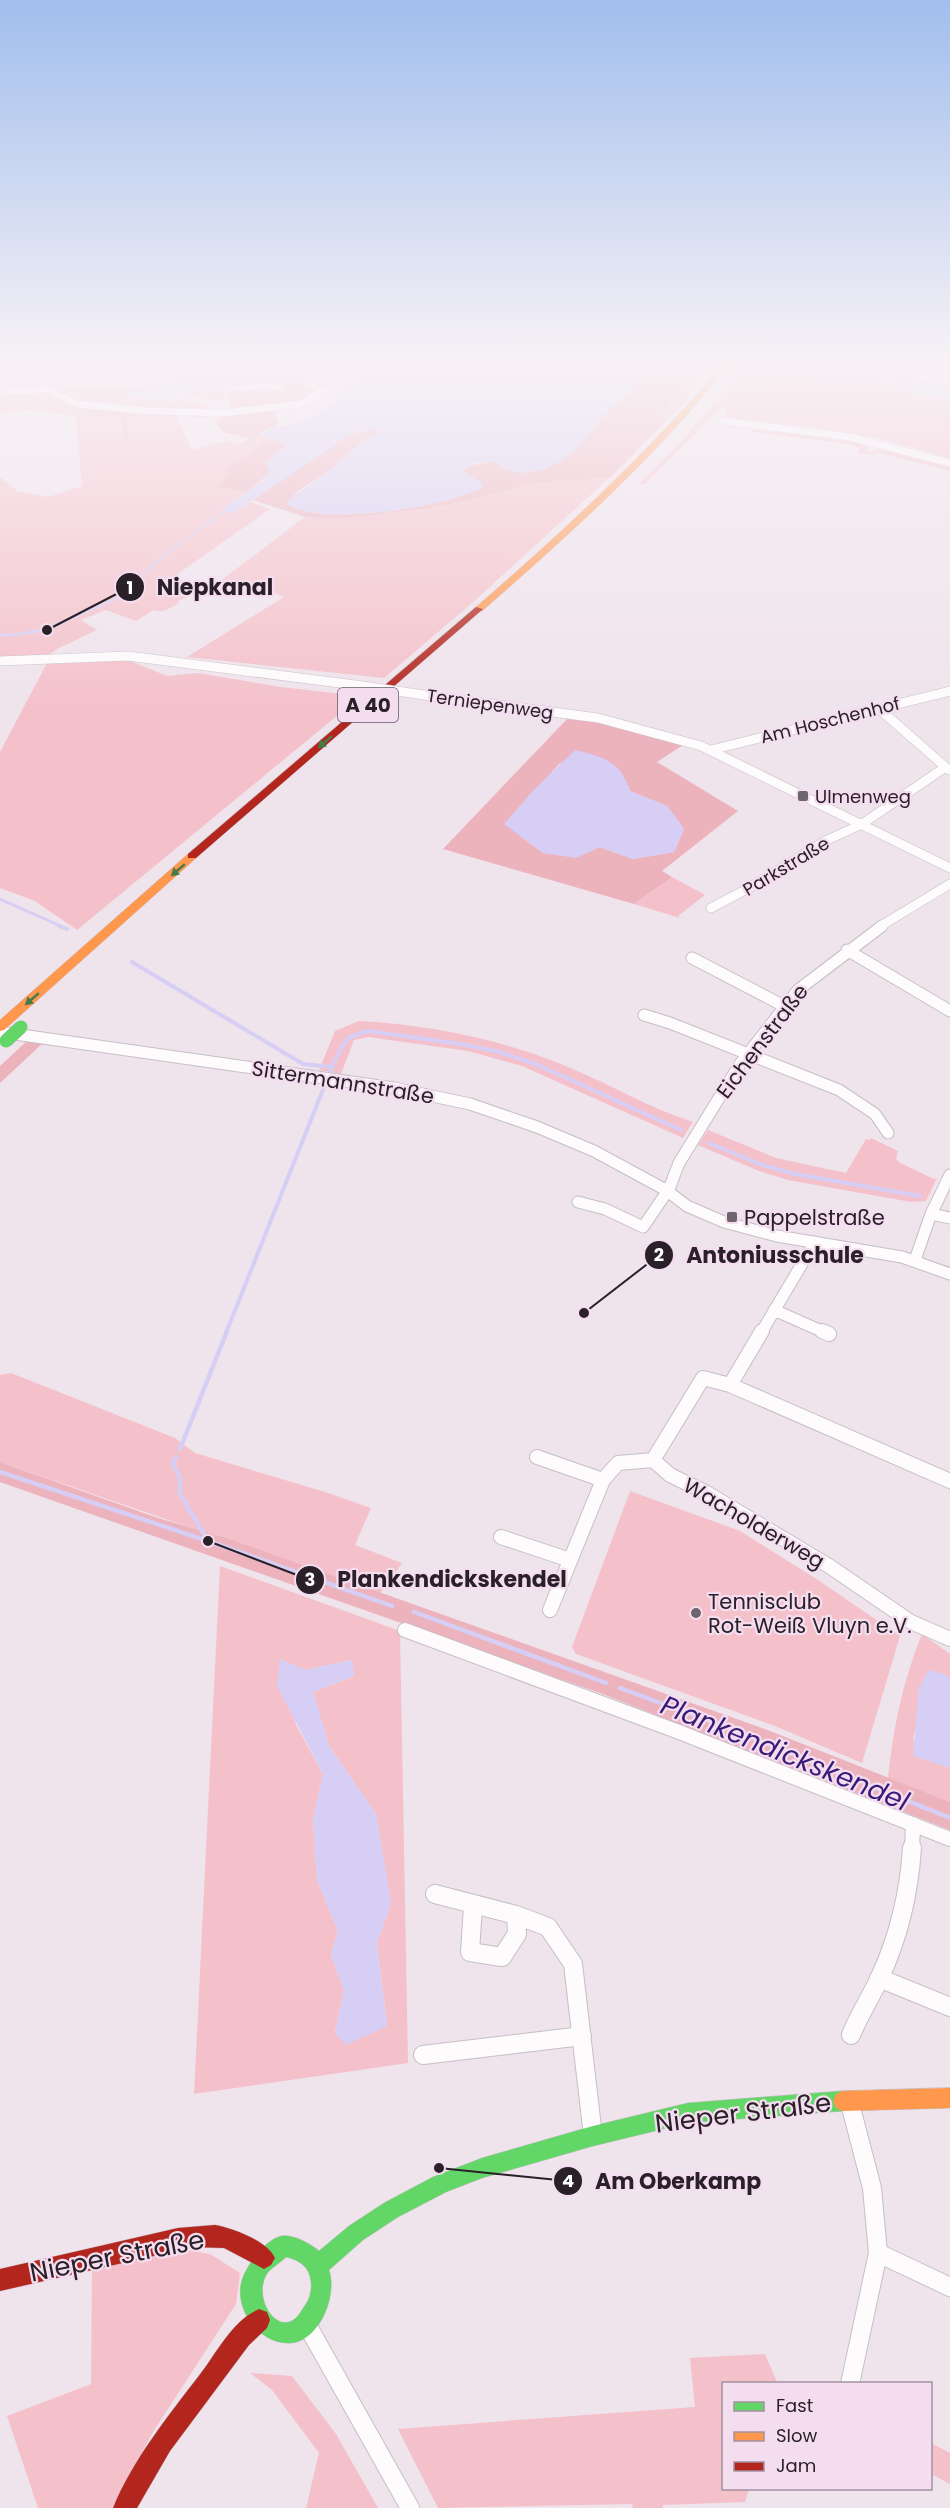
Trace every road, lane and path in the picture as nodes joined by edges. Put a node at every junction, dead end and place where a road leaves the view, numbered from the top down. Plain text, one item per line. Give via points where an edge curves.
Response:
1 (622, 476) edge
2 (637, 476) edge
3 (0, 661) edge
4 (950, 691) edge
5 (878, 708) junction
6 (711, 750) junction
7 (947, 769) edge
8 (862, 824) junction
9 (950, 868) edge
10 (950, 884) edge
11 (711, 908) dead end
12 (847, 950) junction
13 (692, 958) dead end
14 (784, 1006) junction
15 (950, 1011) edge
16 (644, 1015) dead end
17 (2, 1034) edge
18 (747, 1054) junction
19 (888, 1133) dead end
20 (950, 1175) edge
21 (669, 1189) junction
22 (578, 1202) dead end
23 (931, 1214) junction
24 (950, 1218) edge
25 (815, 1242) junction
26 (915, 1260) junction
27 (950, 1274) edge
28 (774, 1310) junction
29 (829, 1334) dead end
30 (730, 1385) junction
31 (537, 1457) dead end
32 (653, 1460) junction
33 (603, 1480) junction
34 (950, 1481) edge
35 (501, 1537) dead end
36 (570, 1560) junction
37 (550, 1610) dead end
38 (405, 1630) dead end
39 (950, 1638) edge
40 (913, 1824) junction
41 (950, 1839) edge
42 (435, 1894) dead end
43 (473, 1906) junction
44 (516, 1915) junction
45 (879, 1978) junction
46 (950, 2007) edge
47 (851, 2035) dead end
48 (582, 2036) junction
49 (423, 2055) dead end
50 (950, 2098) edge
51 (849, 2100) junction
52 (593, 2136) junction
53 (878, 2253) junction
54 (264, 2258) junction
55 (318, 2266) junction
56 (0, 2280) edge
57 (950, 2287) edge
58 (259, 2319) junction
59 (306, 2323) junction
60 (850, 2382) edge
61 (124, 2508) edge
62 (410, 2508) edge

1 -> 17 main road, A 40 via 477,610 204,847
2 - 17 main road, A 40, bridge via 561,549 21,1027
3 - 6 street, Terniepenweg, bridge via 128,656 598,718
4 - 5 street, Am Hoschenhof
5 - 6 street, Am Hoschenhof
5 - 7 street
6 - 8 street, Terniepenweg
7 - 8 street
8 - 9 street, Terniepenweg
8 - 11 street, Parkstraße
10 - 12 street, Eichenstraße
12 - 14 street, Eichenstraße via 814,975
12 - 15 street
13 - 14 street
14 - 18 street, Eichenstraße
16 - 18 street
17 - 21 street, Sittermannstraße via 404,1090 490,1110 537,1126
18 - 19 street via 839,1090 875,1114
18 - 21 street, Eichenstraße via 685,1153
20 - 23 street
21 - 22 street via 643,1227 605,1209
21 - 25 street, Sittermannstraße via 680,1202 705,1214 751,1230
23 - 24 street
23 - 26 street
25 - 26 street, Sittermannstraße
25 - 28 street
26 - 27 street, Sittermannstraße
28 - 29 street
28 - 30 street
30 - 32 street via 703,1378
30 - 34 street
31 - 33 street
32 - 33 street via 618,1463
32 - 39 street, Wacholderweg via 670,1475 828,1566 911,1622
33 - 36 street
35 - 36 street
36 - 37 street
38 - 40 street
40 - 41 street
40 - 45 street via 913,1862 903,1914
42 - 43 street
43 - 44 street
43 - 44 street via 470,1952 502,1957 517,1934
44 - 48 street via 548,1927 573,1964
45 - 46 street
45 - 47 street
48 - 49 street
48 - 52 street
50 - 51 main road, Nieper Straße
51 - 52 main road, Nieper Straße via 688,2113
51 - 53 street via 872,2188
52 - 55 main road, Nieper Straße via 440,2184 391,2210
53 - 57 street
53 - 60 street
54 - 55 main road via 283,2246 294,2246 304,2249
54 - 56 main road, Nieper Straße via 229,2237 208,2234
54 - 58 main road via 251,2288 253,2308
55 - 59 main road via 322,2290 314,2314
58 - 59 main road via 276,2332 287,2333
58 - 61 main road via 241,2337 162,2443
59 - 62 street

